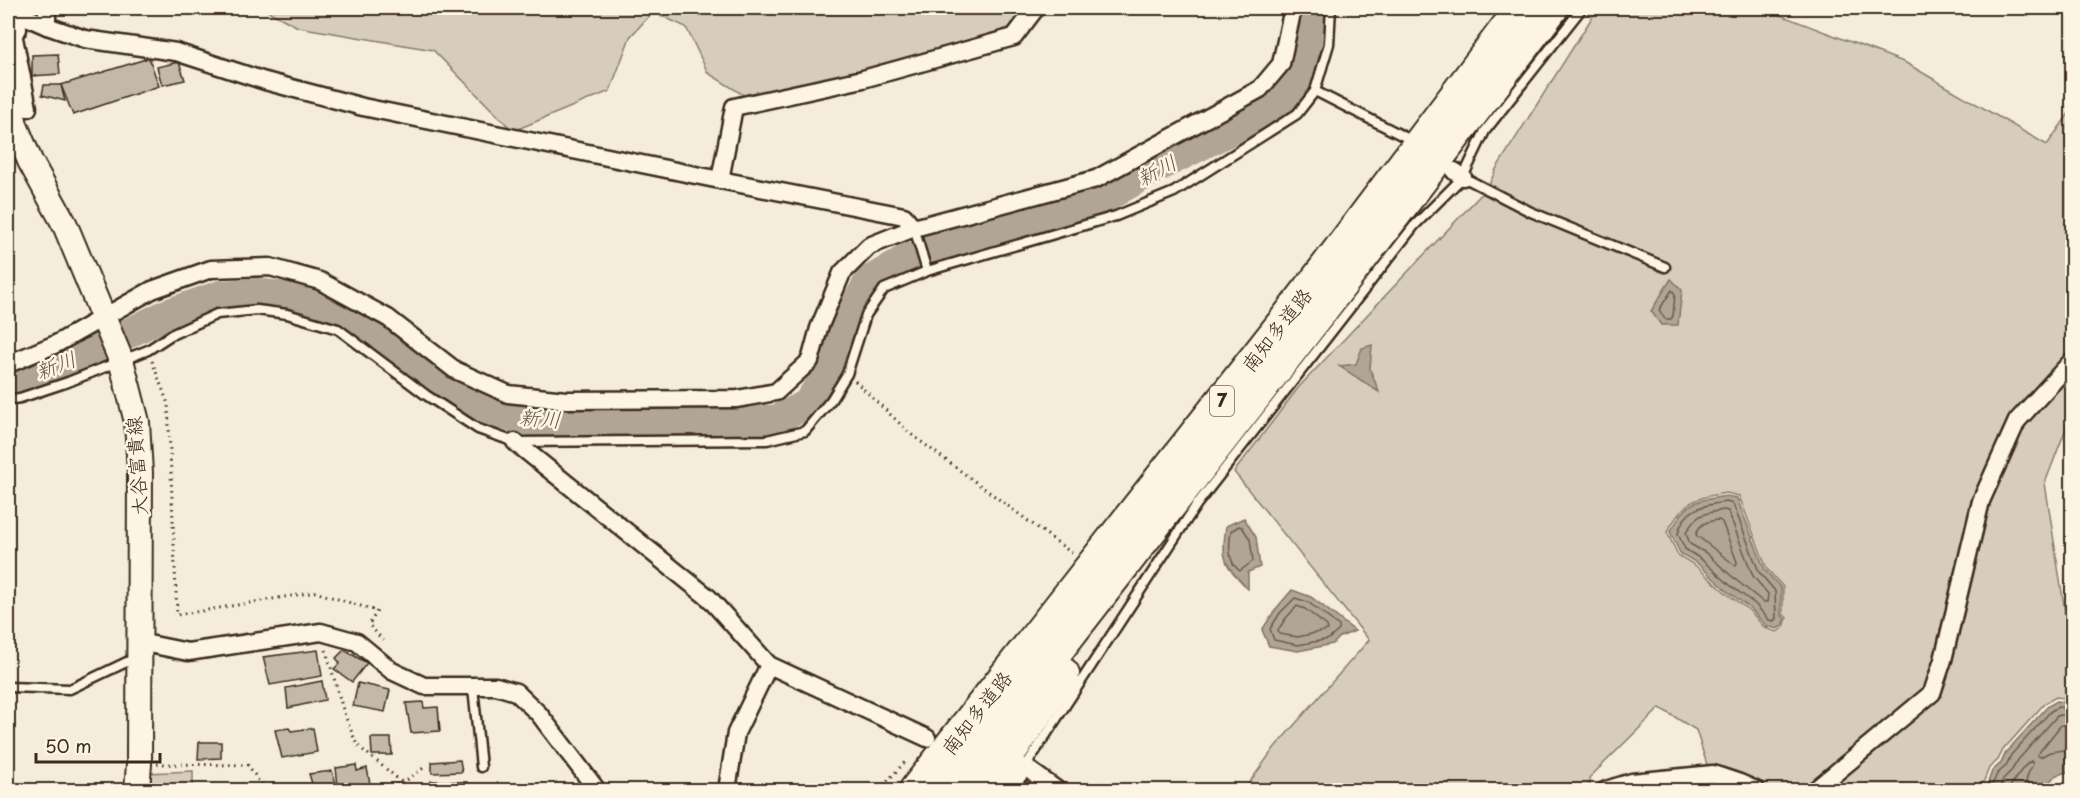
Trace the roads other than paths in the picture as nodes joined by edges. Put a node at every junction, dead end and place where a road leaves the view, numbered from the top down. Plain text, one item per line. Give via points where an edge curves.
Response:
1 (47, 8) edge
2 (1036, 8) edge
3 (1293, 8) edge
4 (1331, 8) edge
5 (1522, 8) edge
6 (1552, 8) edge
7 (1582, 8) edge
8 (13, 9) edge
9 (47, 26) junction
10 (11, 48) edge
11 (1315, 91) junction
12 (8, 94) edge
13 (17, 121) edge
14 (1405, 137) dead end
15 (1458, 174) junction
16 (720, 180) junction
17 (914, 228) junction
18 (1665, 267) dead end
19 (927, 271) junction
20 (103, 316) junction
21 (121, 360) junction
22 (2073, 361) edge
23 (8, 364) edge
24 (8, 400) edge
25 (515, 442) junction
26 (1167, 507) junction
27 (139, 649) junction
28 (769, 665) junction
29 (8, 687) edge
30 (473, 687) junction
31 (927, 738) road end
32 (481, 767) dead end
33 (1025, 767) junction
34 (137, 790) edge
35 (597, 790) edge
36 (727, 790) edge
37 (916, 790) edge
38 (948, 790) edge
39 (984, 790) edge
40 (1006, 790) edge
41 (1057, 790) edge
42 (1606, 790) edge
43 (1756, 790) edge
44 (1815, 790) edge

1 - 9 street
2 - 16 street via 1014,37 863,79 734,106
3 - 17 street via 1281,64 1260,89 1096,179
4 - 11 lane via 1329,44
5 - 37 highway, 南知多道路 / 7 via 1310,289
6 - 26 highway, 南知多道路 / 7
7 - 15 lane via 1485,131
8 - 9 street
8 - 10 street via 18,29 13,33
9 - 16 street via 85,39 176,52 363,107
10 - 13 street
11 - 14 lane
11 - 19 lane via 1297,114 1174,192 1116,216
12 - 13 main road, 大谷富貴線
13 - 20 main road, 大谷富貴線 via 30,161 65,225
15 - 18 lane via 1531,212
15 - 33 lane via 1197,504
16 - 17 street via 904,216
17 - 19 lane
17 - 20 street via 869,246 842,273 810,361 776,392 737,399 566,400 508,394 455,370 388,318 320,281 270,267 211,269 152,290
19 - 25 lane via 884,289 866,315 847,374 805,431 767,440
20 - 21 main road, 大谷富貴線
20 - 23 street via 56,344
21 - 24 lane via 68,382
21 - 25 lane via 217,314 257,310 287,314 338,329 478,429
21 - 27 main road, 大谷富貴線 via 137,422 139,453
22 - 44 street via 2017,421 1981,501 1932,693
25 - 28 street via 709,598
26 - 38 highway, 南知多道路 / 7
26 - 39 highway via 1166,523
27 - 29 lane via 70,689
27 - 30 street via 188,652 321,632 357,642 392,671 424,686
27 - 34 main road, 大谷富貴線
28 - 31 street
28 - 36 street via 736,733
30 - 32 lane
30 - 35 street via 496,686 516,692 539,714
33 - 40 street
33 - 41 street
42 - 43 street via 1632,782 1713,774

